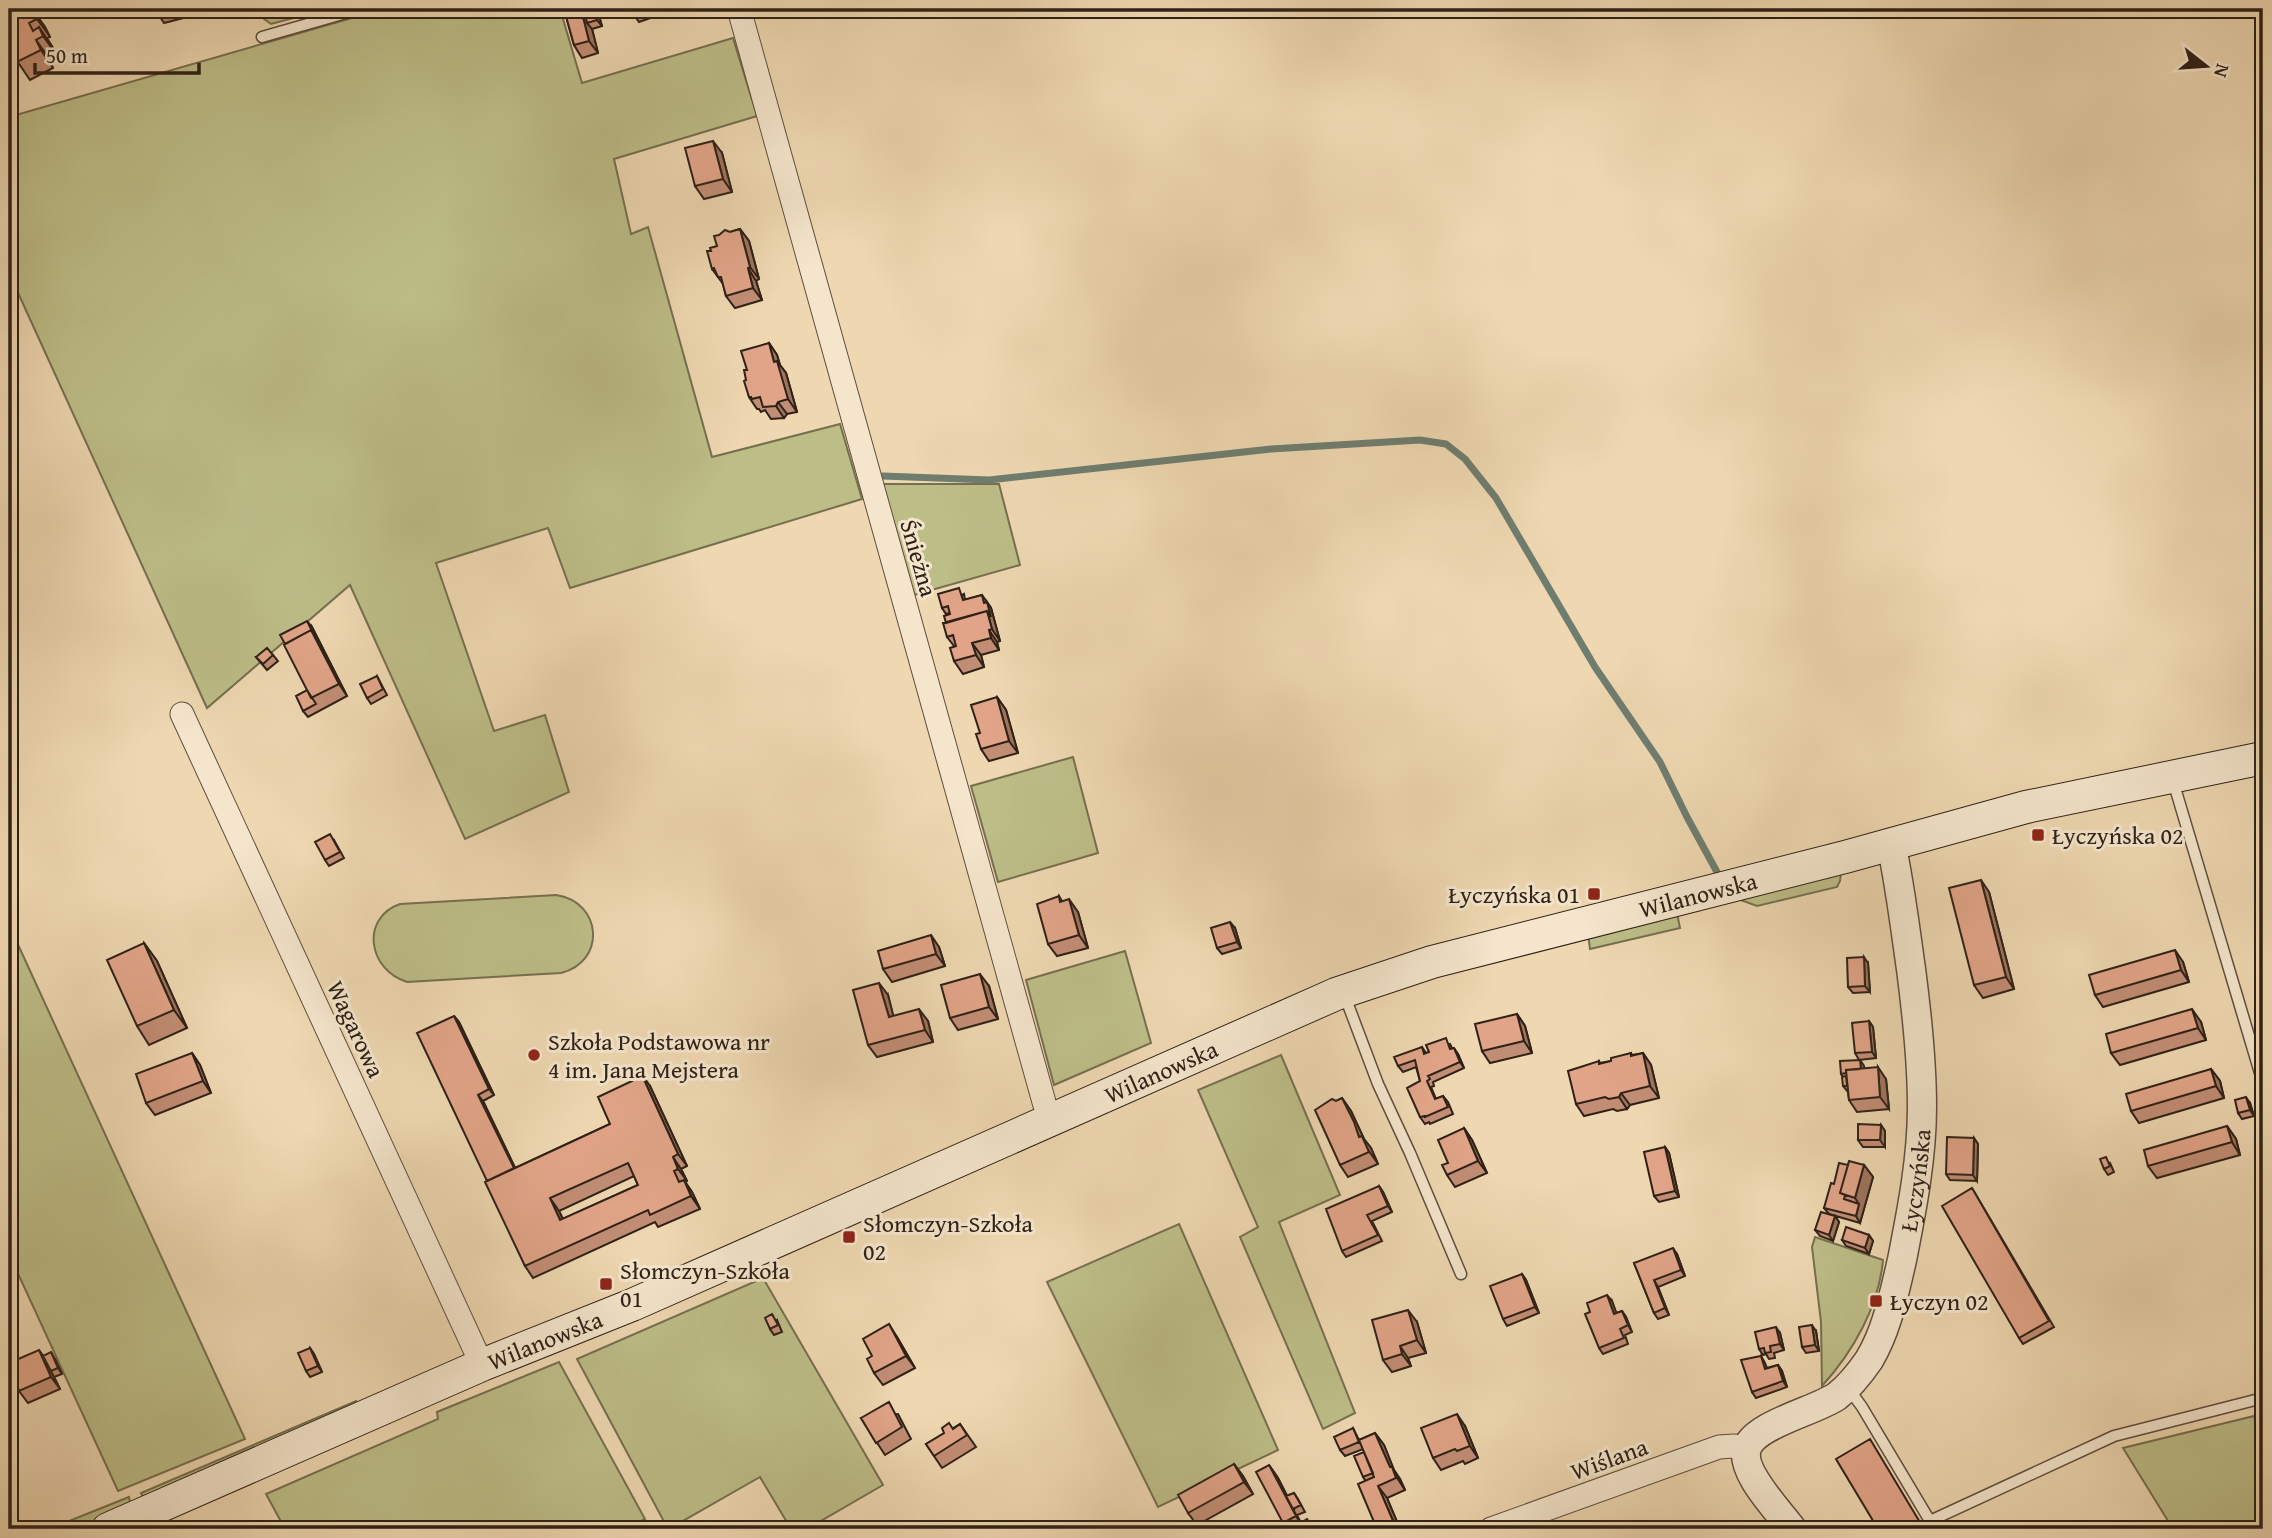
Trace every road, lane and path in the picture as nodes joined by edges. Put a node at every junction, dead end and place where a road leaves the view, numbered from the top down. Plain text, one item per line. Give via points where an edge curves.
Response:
1 (360, 9) edge
2 (739, 9) edge
3 (262, 37) dead end
4 (182, 715) dead end
5 (2263, 758) edge
6 (2171, 776) junction
7 (1891, 843) junction
8 (1343, 992) junction
9 (2263, 1083) edge
10 (1049, 1121) junction
11 (1461, 1274) dead end
12 (482, 1365) junction
13 (1847, 1387) junction
14 (2263, 1398) edge
15 (1746, 1449) junction
16 (108, 1529) edge
17 (1491, 1529) edge
18 (1792, 1529) edge

1 - 3 lane
2 - 10 street, Śnieżna
4 - 12 street, Wagarowa
5 - 6 main road, Wilanowska
6 - 7 main road, Wilanowska via 2026,807
6 - 9 lane
7 - 8 main road, Wilanowska via 1468,952
7 - 13 street, Łyczyńska via 1921,1047 1919,1149 1915,1192 1891,1306 1869,1359
8 - 10 main road, Wilanowska
8 - 11 lane
10 - 12 main road, Wilanowska via 632,1305
12 - 16 main road, Wilanowska
13 - 14 lane via 1930,1521 2114,1436
13 - 15 street, Łyczyńska via 1814,1409 1760,1433
15 - 17 street, Wiślana via 1719,1447
15 - 18 street via 1748,1469

